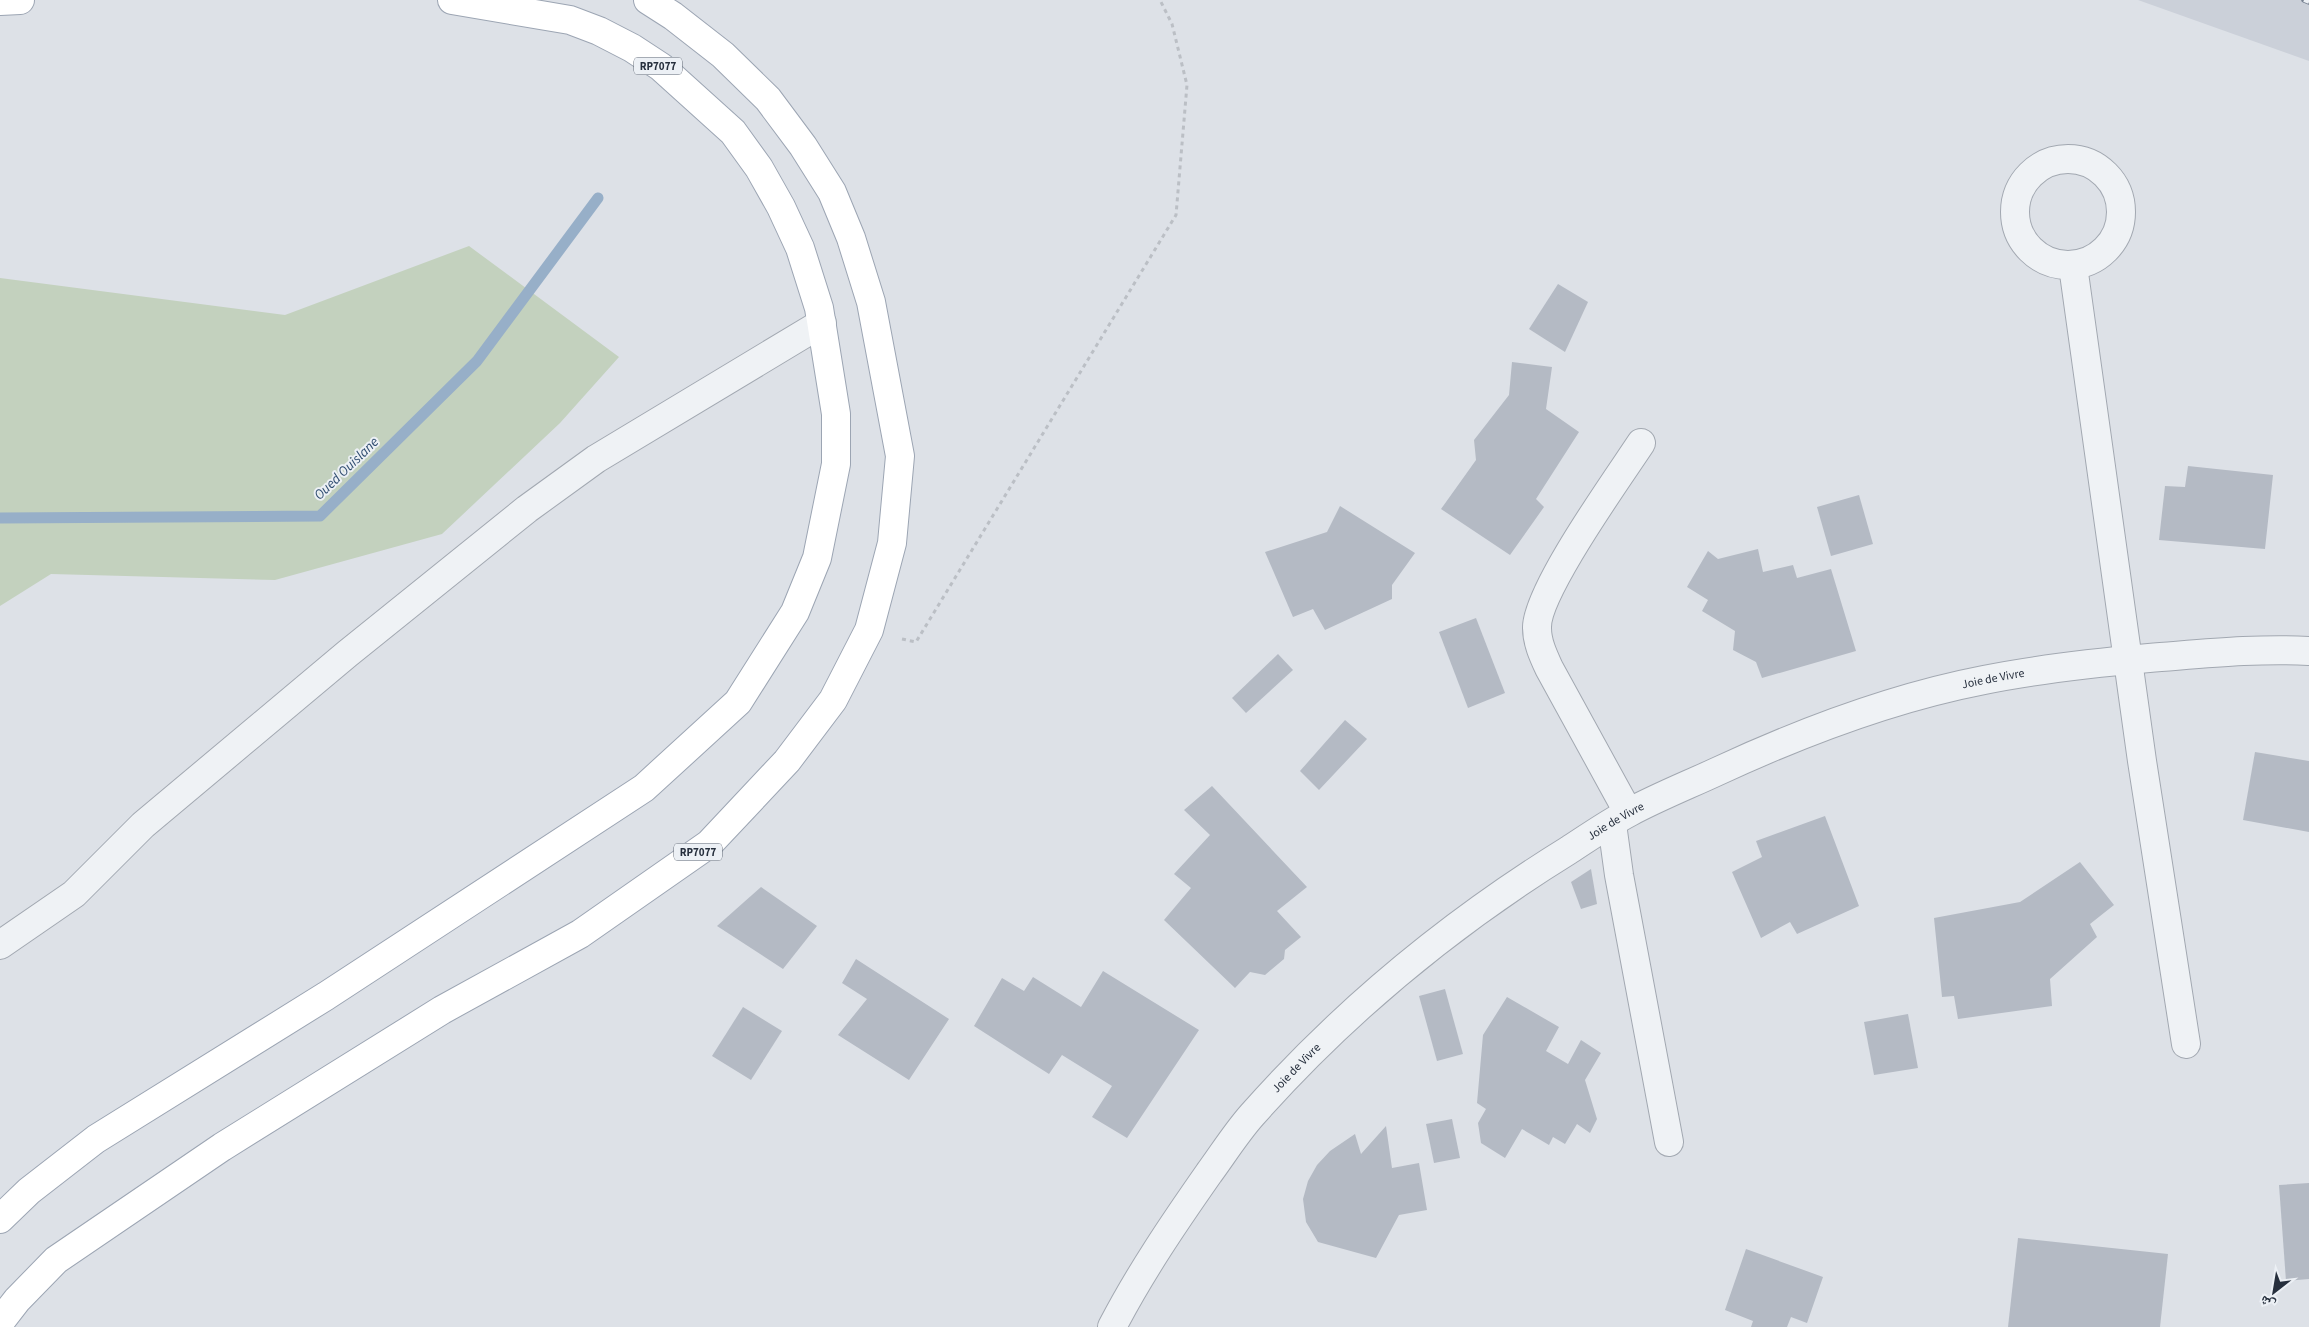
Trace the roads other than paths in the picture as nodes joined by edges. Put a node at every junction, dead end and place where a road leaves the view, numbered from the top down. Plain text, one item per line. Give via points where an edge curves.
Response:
1 (20, 0) edge
2 (452, 0) edge
3 (648, 0) edge
4 (0, 1) edge
5 (2073, 266) dead end
6 (822, 323) junction
7 (1641, 442) dead end
8 (2309, 651) edge
9 (2128, 660) junction
10 (1620, 818) junction
11 (0, 945) edge
12 (2186, 1044) dead end
13 (1669, 1142) dead end
14 (0, 1219) edge
15 (0, 1322) edge
16 (1112, 1327) edge

1 - 4 main road
2 - 6 main road, RP7077 via 570,20 632,48 661,67 733,132 768,184 800,248
3 - 15 main road, RP7077 via 723,55 768,100 832,192 851,238 871,302 900,456 892,543 869,630 833,700 787,761 709,844 580,934 442,1010 222,1147 56,1260
5 - 9 street
6 - 11 street via 596,460 527,509 151,818 74,894
6 - 14 main road, RP7077 via 836,414 836,464 817,558 795,612 738,702 644,788 326,996 96,1138 29,1191
7 - 10 street via 1545,596 1536,626 1541,650
8 - 9 street, Joie de Vivre via 2211,653
9 - 10 street, Joie de Vivre via 2032,671 1911,698 1779,742
9 - 12 street
10 - 13 street
10 - 16 street, Joie de Vivre via 1523,878 1429,946 1324,1040 1250,1117 1170,1227

